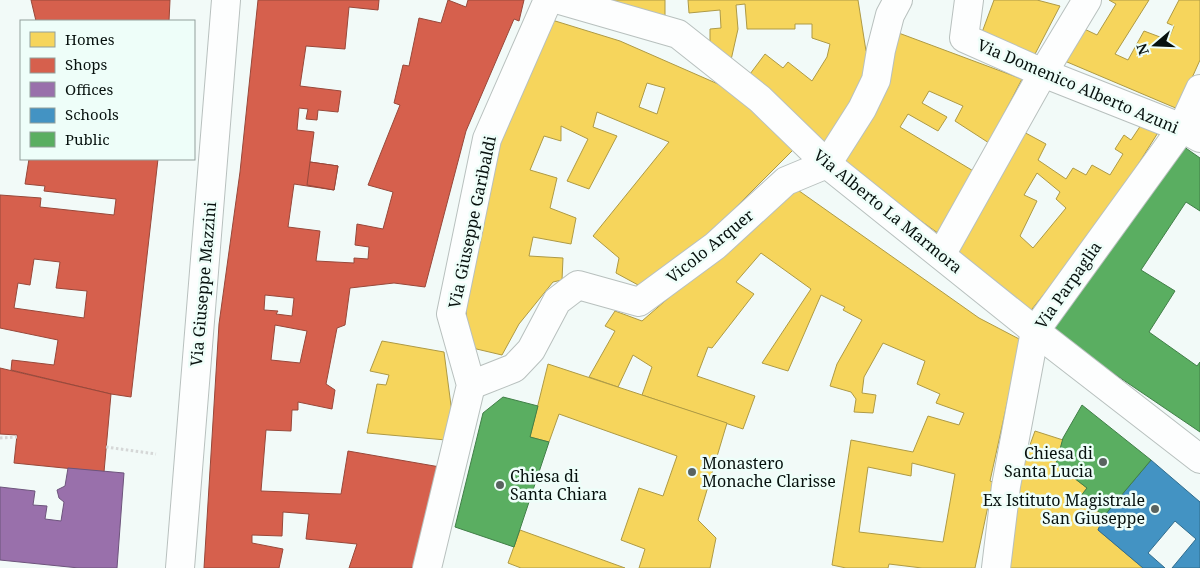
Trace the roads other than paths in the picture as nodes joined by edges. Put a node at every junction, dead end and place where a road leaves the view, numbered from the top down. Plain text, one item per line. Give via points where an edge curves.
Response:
1 (226, 0) edge
2 (548, 0) edge
3 (560, 0) edge
4 (969, 0) edge
5 (1087, 0) edge
6 (894, 8) edge
7 (1043, 73) junction
8 (1200, 90) edge
9 (1191, 133) edge
10 (827, 164) junction
11 (941, 255) junction
12 (1035, 331) junction
13 (471, 385) junction
14 (1200, 459) edge
15 (433, 566) edge
16 (180, 568) edge
17 (996, 568) edge

1 - 16 street, Via Giuseppe Mazzini
2 - 13 street, Via Giuseppe Garibaldi via 487,139 451,314
3 - 10 street, Via Alberto La Marmora via 678,34 760,99
4 - 7 street, Via Domenico Alberto Azuni via 964,38
5 - 7 street
6 - 10 street via 876,80 862,109
7 - 9 street, Via Domenico Alberto Azuni
7 - 11 street
8 - 9 street, Via Parpaglia
9 - 12 street, Via Parpaglia
10 - 11 street, Via Alberto La Marmora
10 - 13 street, Vicolo Arquer via 786,181 715,246 640,302 578,286 557,301 532,350 514,368
11 - 12 street, Via Alberto La Marmora
12 - 14 street, Via Alberto La Marmora
12 - 17 street, Via Parpaglia via 1006,486
13 - 15 street, Via Giuseppe Garibaldi

